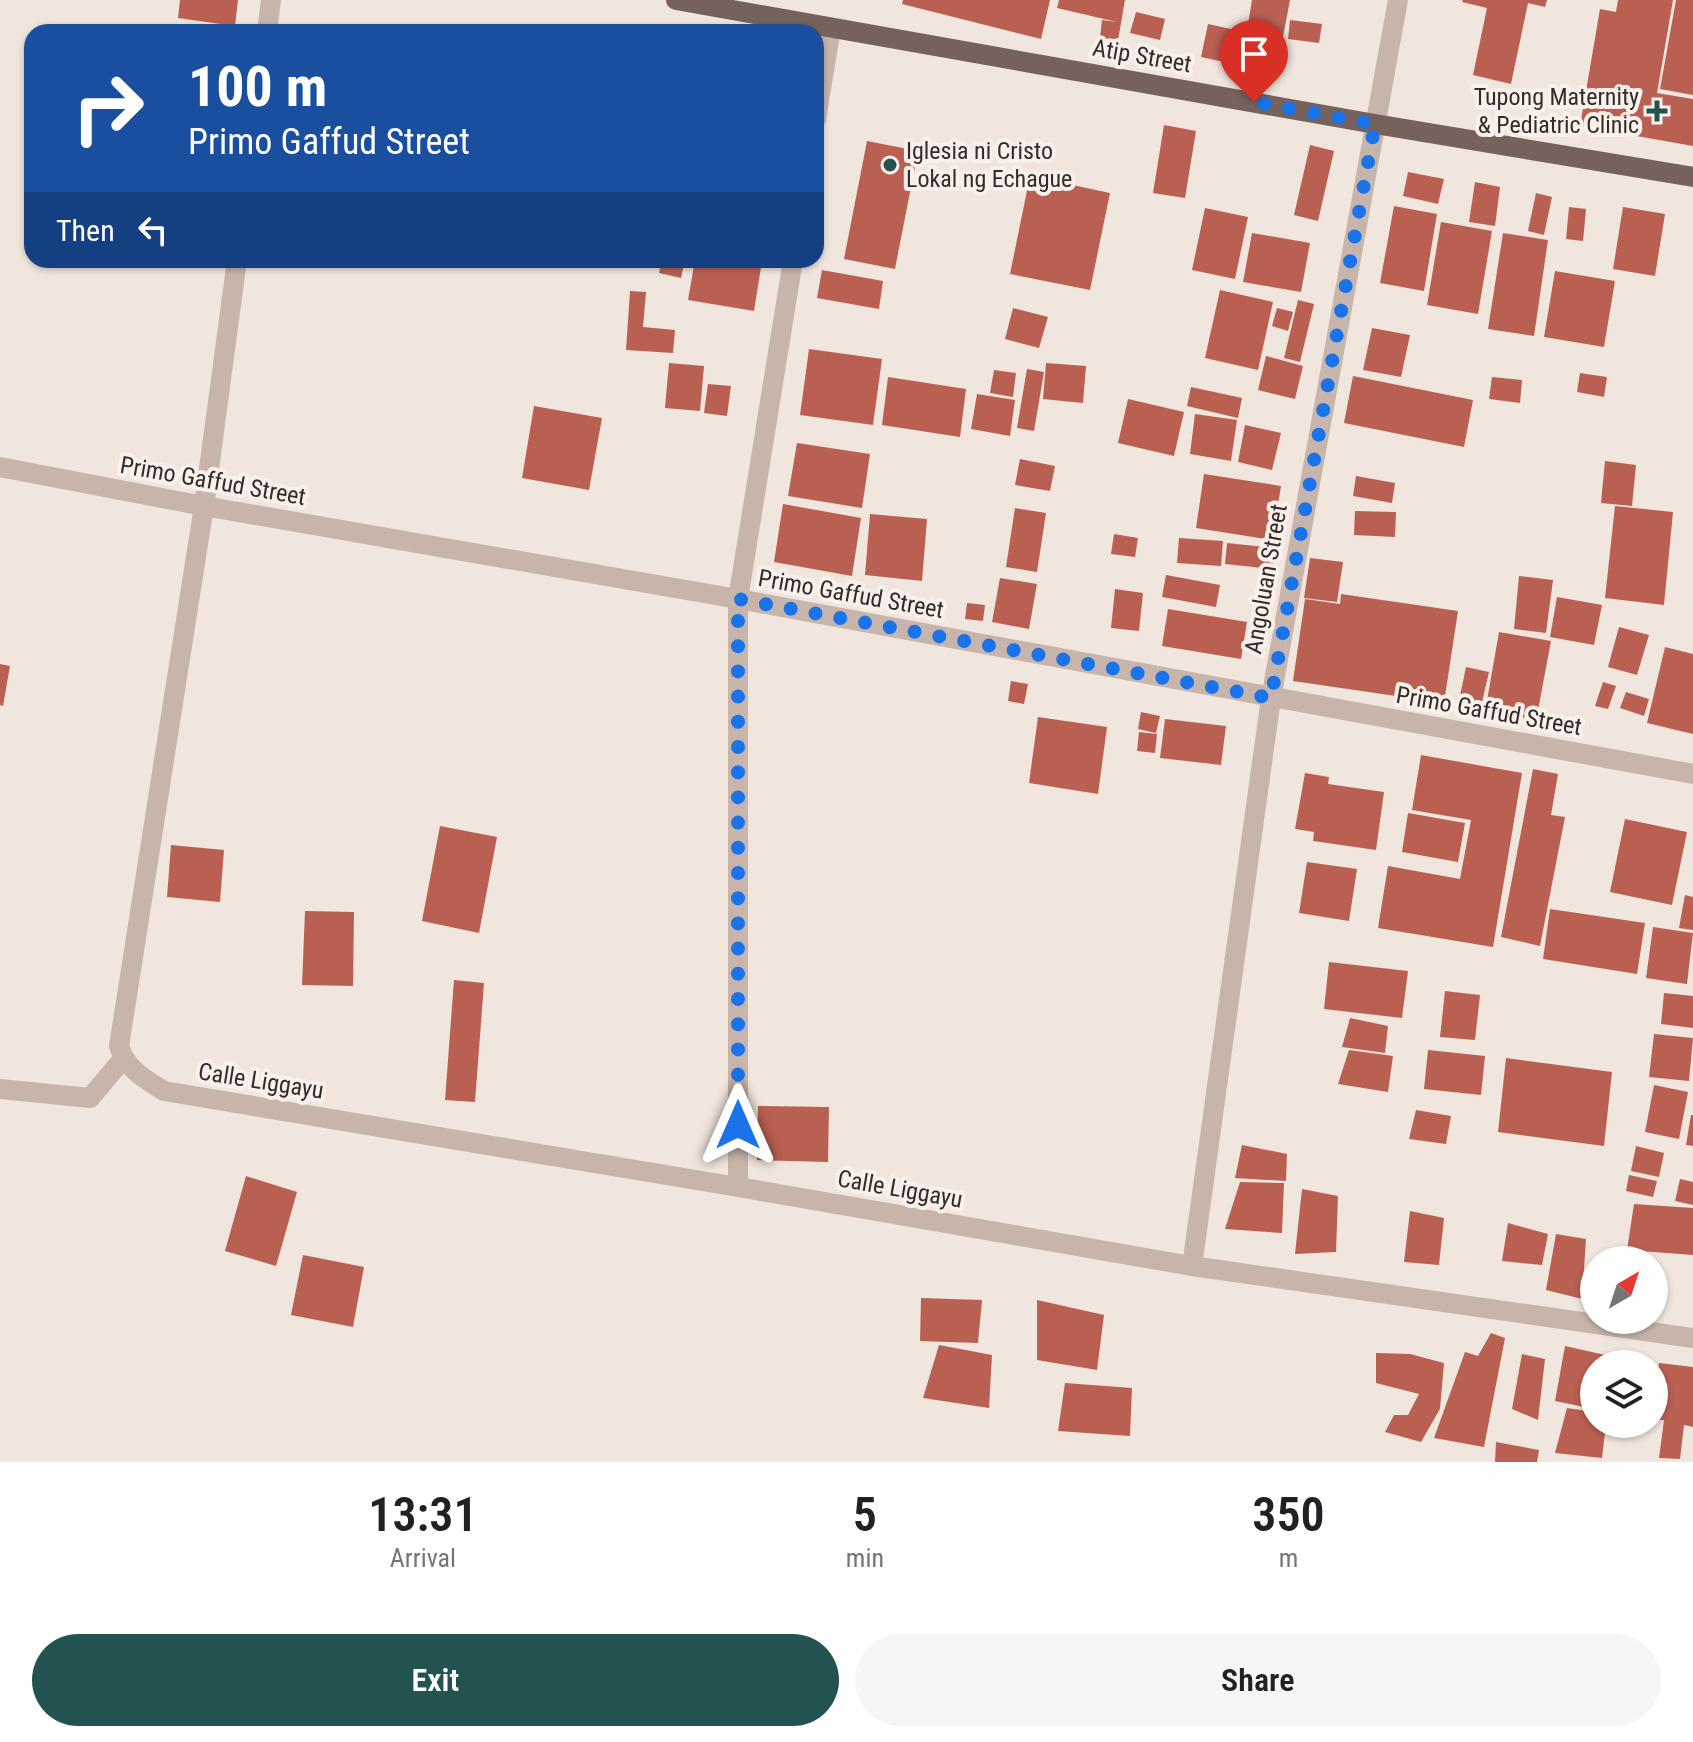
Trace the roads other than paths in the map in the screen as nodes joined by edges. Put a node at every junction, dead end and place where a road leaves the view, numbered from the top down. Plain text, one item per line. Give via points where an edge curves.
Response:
1 (271, 0) edge
2 (676, 0) edge
3 (1398, 0) edge
4 (268, 24) edge
5 (809, 24) edge
6 (824, 27) edge
7 (831, 28) junction
8 (824, 70) edge
9 (1375, 124) junction
10 (1693, 177) edge
11 (236, 268) edge
12 (792, 268) edge
13 (0, 467) edge
14 (204, 506) junction
15 (738, 599) junction
16 (1271, 698) junction
17 (1693, 774) edge
18 (121, 1053) junction
19 (0, 1089) edge
20 (738, 1187) junction
21 (1192, 1266) junction
22 (1693, 1338) edge

1 - 4 street
2 - 5 main road, Atip Street
3 - 9 street, Angoluan Street
6 - 7 main road, Atip Street
7 - 8 street
7 - 9 main road, Atip Street
9 - 10 main road, Atip Street
9 - 16 street, Angoluan Street
11 - 14 street
12 - 15 street
13 - 14 street, Primo Gaffud Street
14 - 15 street, Primo Gaffud Street
14 - 18 street
15 - 16 street, Primo Gaffud Street
15 - 20 street
16 - 17 street, Primo Gaffud Street
16 - 21 street, Angoluan Street
18 - 19 street via 90,1098
18 - 20 street, Calle Liggayu via 138,1074 164,1091
20 - 21 street, Calle Liggayu
21 - 22 street, Calle Liggayu

